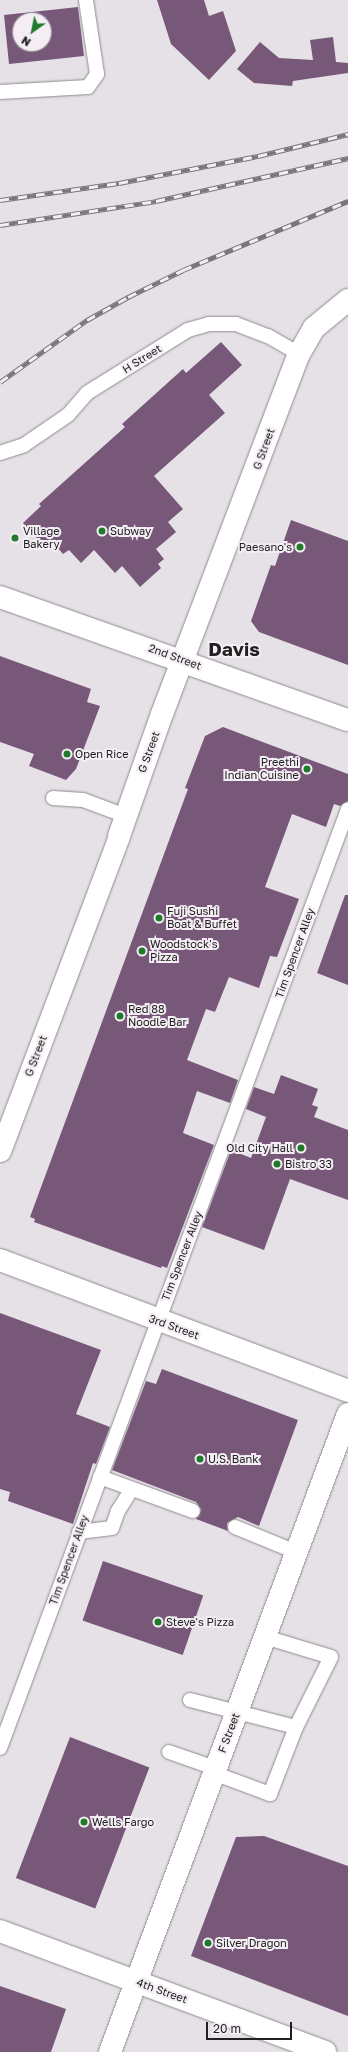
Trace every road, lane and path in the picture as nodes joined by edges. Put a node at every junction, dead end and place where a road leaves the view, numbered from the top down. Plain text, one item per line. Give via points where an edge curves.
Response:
1 (86, 0) edge
2 (0, 92) edge
3 (348, 300) edge
4 (299, 354) junction
5 (0, 453) edge
6 (0, 597) edge
7 (184, 661) junction
8 (348, 720) edge
9 (53, 798) dead end
10 (348, 809) edge
11 (126, 816) junction
12 (119, 836) joint
13 (0, 1151) edge
14 (0, 1260) edge
15 (158, 1321) junction
16 (348, 1391) edge
17 (348, 1414) edge
18 (100, 1477) junction
19 (132, 1489) junction
20 (193, 1510) dead end
21 (235, 1527) dead end
22 (79, 1532) junction
23 (296, 1552) junction
24 (265, 1637) junction
25 (190, 1700) dead end
26 (237, 1713) junction
27 (296, 1727) junction
28 (0, 1748) edge
29 (169, 1752) dead end
30 (214, 1771) junction
31 (0, 1930) edge
32 (137, 1982) junction
33 (110, 2052) edge
34 (324, 2052) edge

1 - 2 lane via 98,74 88,87
3 - 4 street, G Street via 314,328
4 - 5 lane, H Street via 268,336 236,324 209,324 188,330 87,393 68,415 24,445
4 - 7 street, G Street
6 - 7 street, 2nd Street
7 - 8 street, 2nd Street
7 - 11 street, G Street
9 - 11 lane via 83,800
10 - 15 lane, Tim Spencer Alley
11 - 12 street, G Street
12 - 13 street, G Street
14 - 15 street, 3rd Street
15 - 16 street, 3rd Street
15 - 18 lane, Tim Spencer Alley
17 - 23 street, F Street
18 - 19 lane
18 - 22 lane, Tim Spencer Alley
19 - 20 lane
19 - 22 lane via 118,1511 112,1528
21 - 23 lane
22 - 28 lane, Tim Spencer Alley
23 - 24 street, F Street
24 - 26 street, F Street
24 - 27 lane via 331,1656
25 - 26 lane
26 - 27 lane
26 - 30 street, F Street
27 - 30 lane via 270,1794
29 - 30 lane
30 - 32 street, F Street
31 - 32 street, 4th Street
32 - 33 street, F Street
32 - 34 street, 4th Street

